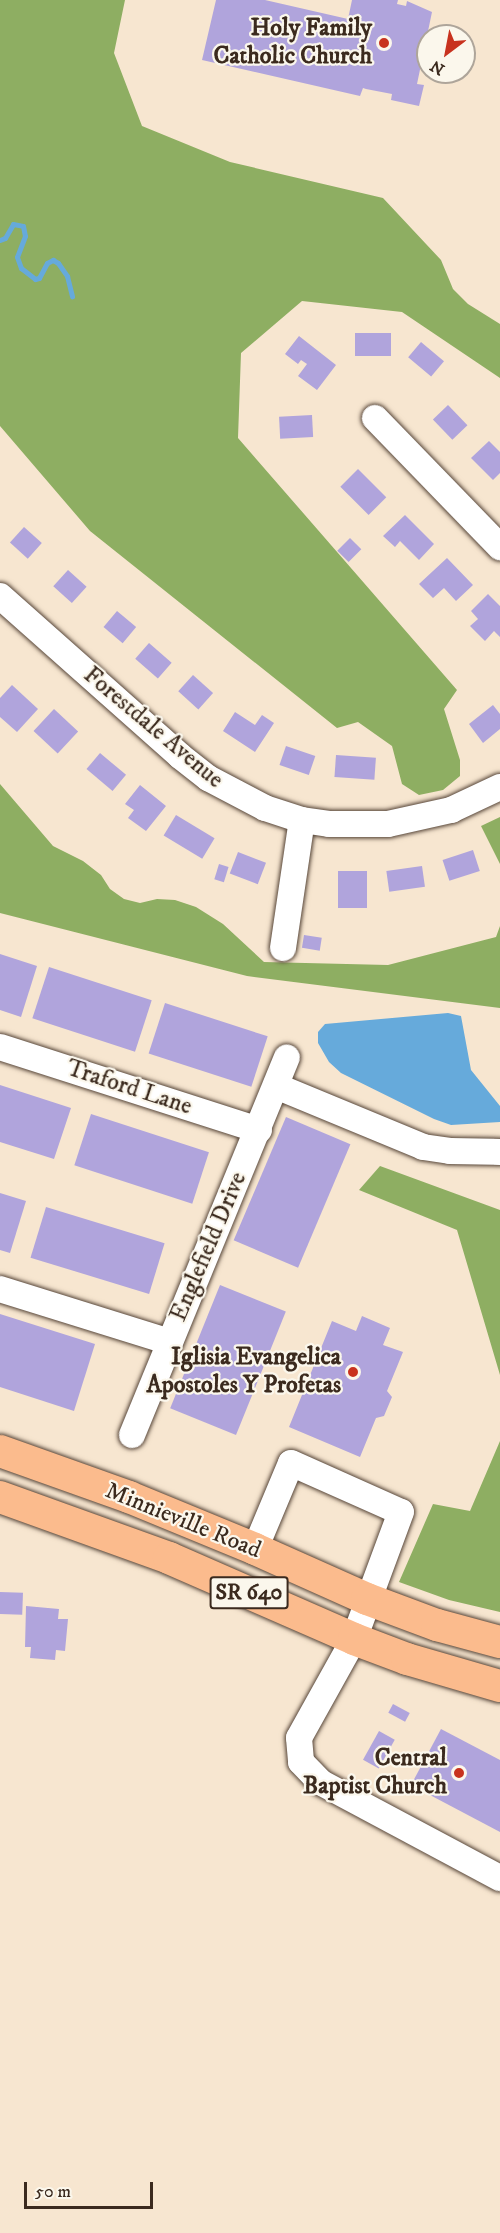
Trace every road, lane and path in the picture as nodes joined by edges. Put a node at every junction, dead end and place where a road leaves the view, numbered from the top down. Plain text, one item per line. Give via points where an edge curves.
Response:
1 (375, 418) dead end
2 (500, 547) edge
3 (0, 596) edge
4 (500, 787) edge
5 (302, 820) junction
6 (283, 948) dead end
7 (0, 1047) edge
8 (287, 1058) dead end
9 (276, 1086) junction
10 (259, 1130) junction
11 (500, 1152) edge
12 (0, 1289) edge
13 (170, 1341) junction
14 (132, 1435) dead end
15 (0, 1451) edge
16 (0, 1497) edge
17 (255, 1549) junction
18 (367, 1599) junction
19 (354, 1639) junction
20 (500, 1642) edge
21 (500, 1686) edge
22 (500, 1878) edge

1 - 2 street
3 - 5 street, Forestdale Avenue via 208,778 265,808
4 - 5 street, Forestdale Avenue via 451,810 420,819 355,826
5 - 6 street
7 - 10 street, Traford Lane
8 - 9 street, Englefield Drive
9 - 10 street, Englefield Drive
9 - 11 street via 423,1147
10 - 13 street, Englefield Drive
12 - 13 street
13 - 14 street, Englefield Drive
15 - 17 main road, Minnieville Road / SR 640 via 129,1497
16 - 19 main road, Minnieville Road / SR 640 via 169,1558
17 - 18 main road, Minnieville Road / SR 640
17 - 18 street via 291,1463 401,1512
18 - 19 street
18 - 20 main road, Minnieville Road / SR 640 via 437,1625
19 - 21 main road, Minnieville Road / SR 640 via 406,1659
19 - 22 street via 302,1731 302,1762 320,1782

